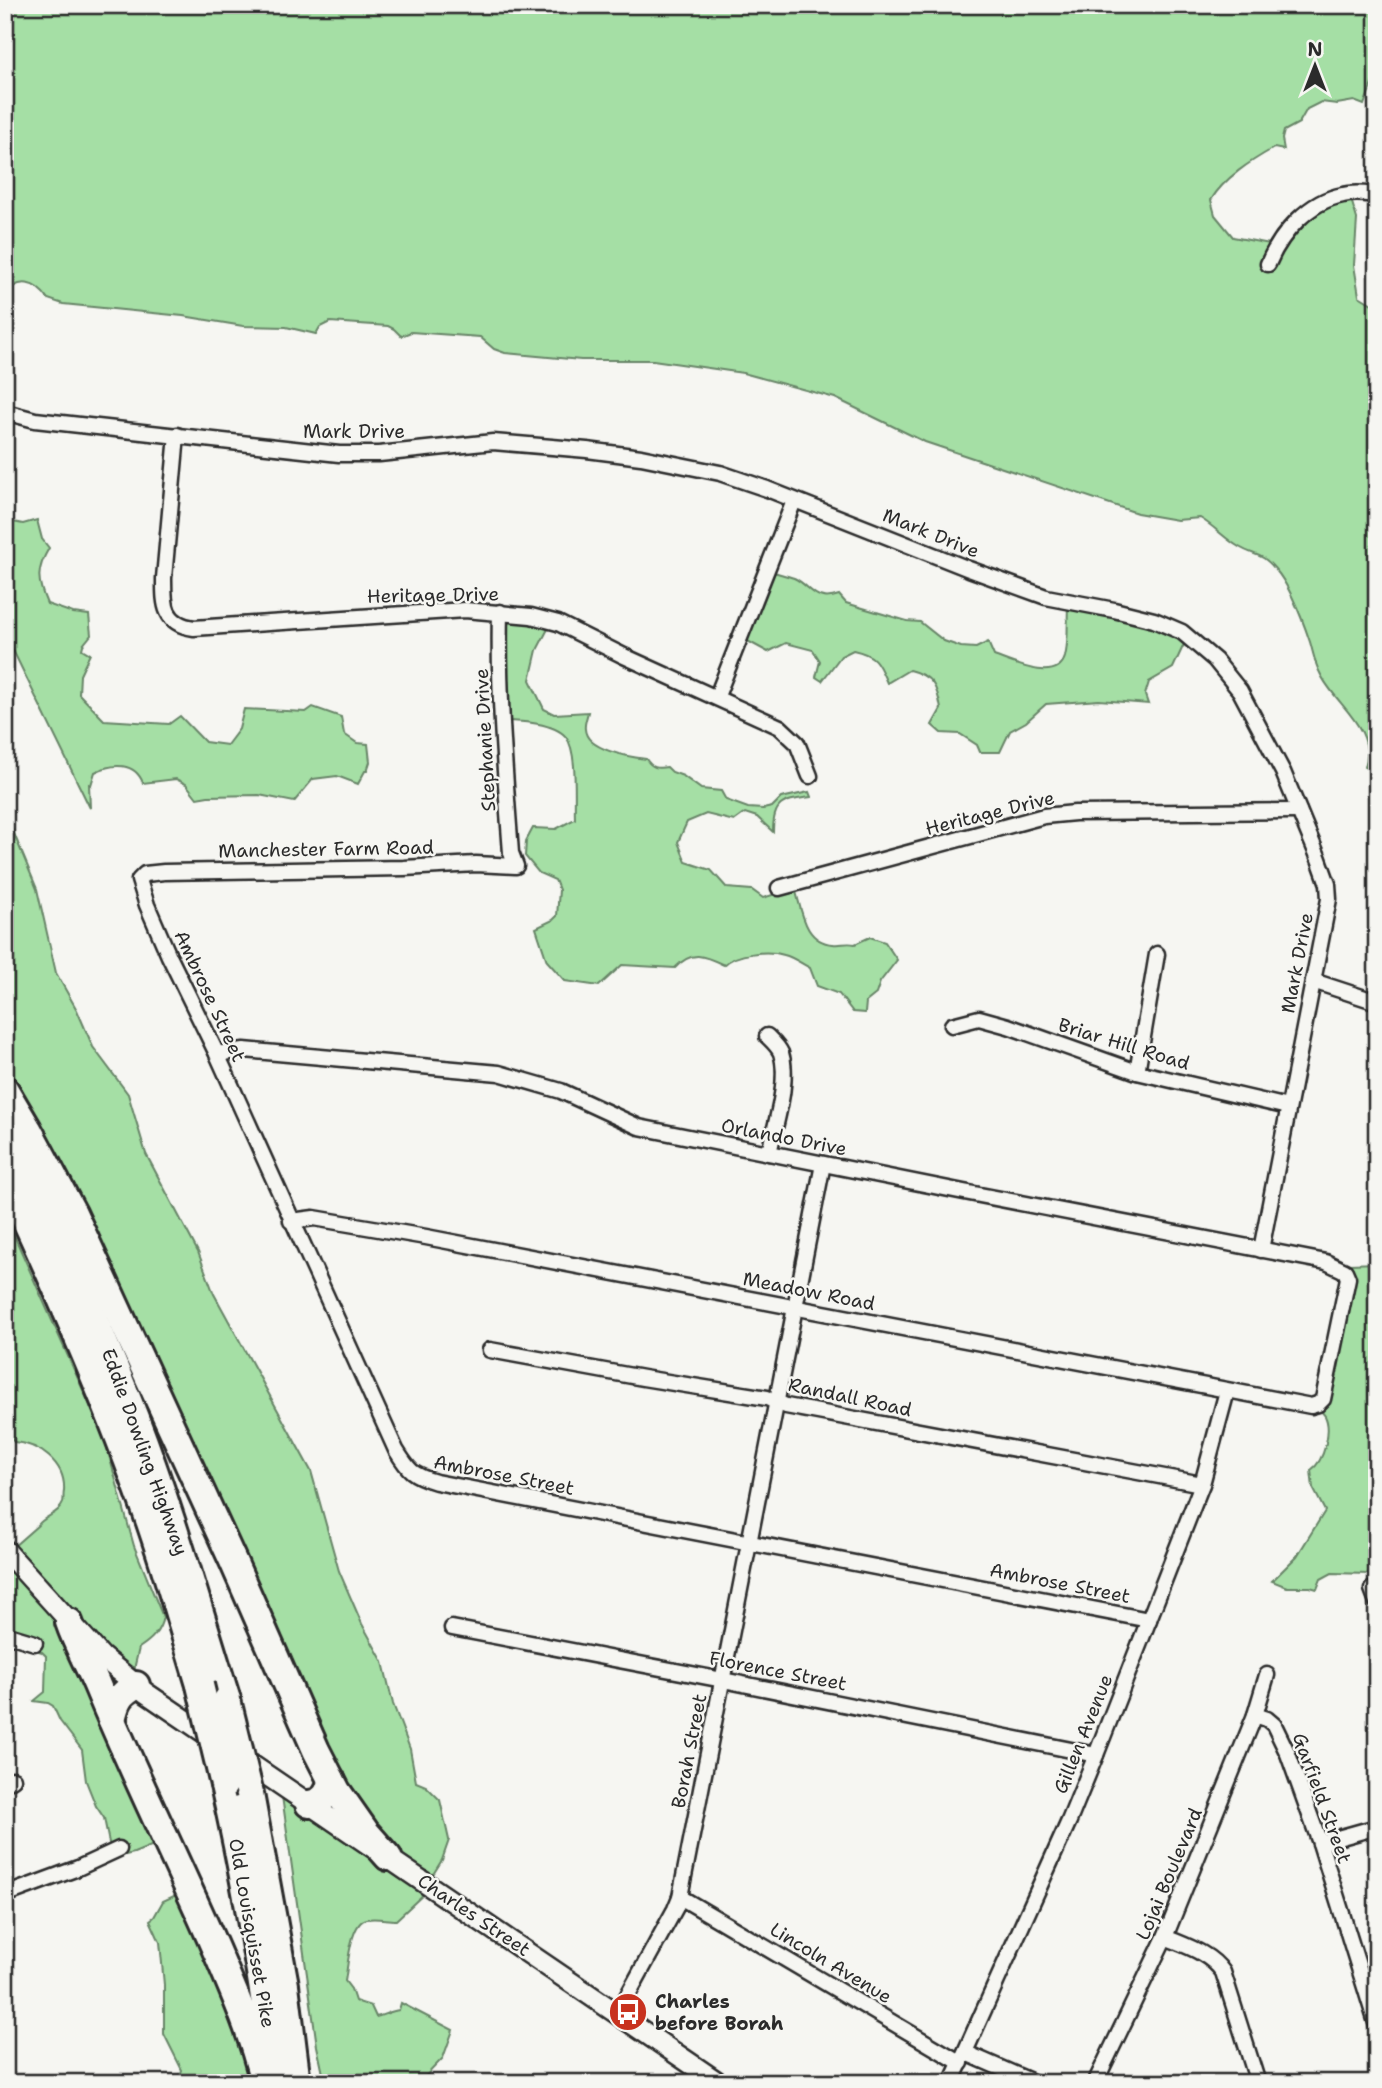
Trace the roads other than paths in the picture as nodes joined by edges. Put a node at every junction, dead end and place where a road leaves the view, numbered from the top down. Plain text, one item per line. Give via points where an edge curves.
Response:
1 (1377, 195) edge
2 (1268, 264) dead end
3 (5, 412) edge
4 (177, 435) junction
5 (794, 501) junction
6 (500, 612) junction
7 (717, 696) junction
8 (810, 776) dead end
9 (1299, 811) junction
10 (516, 866) joint
11 (139, 880) joint
12 (779, 888) dead end
13 (1157, 954) dead end
14 (1313, 981) junction
15 (1377, 1002) edge
16 (952, 1026) dead end
17 (767, 1036) dead end
18 (217, 1054) junction
19 (1137, 1072) junction
20 (5, 1090) edge
21 (1287, 1107) junction
22 (5, 1122) edge
23 (769, 1153) junction
24 (823, 1164) junction
25 (5, 1175) edge
26 (291, 1221) junction
27 (1261, 1250) junction
28 (794, 1308) junction
29 (490, 1350) dead end
30 (1227, 1391) junction
31 (777, 1402) junction
32 (1318, 1404) joint
33 (1202, 1484) junction
34 (750, 1543) junction
35 (5, 1550) edge
36 (1149, 1620) junction
37 (69, 1622) junction
38 (452, 1628) dead end
39 (5, 1634) edge
40 (35, 1643) dead end
41 (1267, 1675) dead end
42 (723, 1680) junction
43 (136, 1685) junction
44 (1255, 1715) junction
45 (112, 1720) junction
46 (1096, 1755) junction
47 (331, 1779) junction
48 (224, 1785) joint
49 (250, 1794) joint
50 (309, 1804) junction
51 (1377, 1827) edge
52 (1320, 1843) junction
53 (119, 1849) dead end
54 (388, 1857) junction
55 (5, 1895) edge
56 (680, 1897) junction
57 (1165, 1937) junction
58 (618, 2013) junction
59 (1377, 2026) edge
60 (963, 2058) junction
61 (264, 2083) edge
62 (276, 2083) edge
63 (297, 2083) edge
64 (719, 2083) edge
65 (951, 2083) edge
66 (1035, 2083) edge
67 (1095, 2083) edge
68 (1258, 2083) edge

1 - 2 street via 1343,195 1314,207 1285,232
3 - 4 street, Mark Drive
4 - 5 street, Mark Drive via 339,454 493,442 587,450 720,473
4 - 6 street, Heritage Drive via 164,578 164,600 174,622 194,628 465,610
5 - 7 street
5 - 9 street, Mark Drive via 1046,597 1140,617 1182,632 1215,660 1240,691
6 - 7 street, Heritage Drive via 558,623
6 - 10 street, Stephanie Drive via 501,724 511,853
7 - 8 street, Heritage Drive via 780,727 797,743
9 - 12 street, Heritage Drive via 1044,816
9 - 14 street, Mark Drive via 1328,884
10 - 11 street, Manchester Farm Road via 164,872 145,874
11 - 18 street, Ambrose Street via 169,956
13 - 19 street
14 - 15 street
14 - 21 street, Mark Drive
16 - 19 street, Briar Hill Road via 979,1018
17 - 23 street via 780,1050 784,1068
18 - 23 street, Orlando Drive via 244,1049 499,1073 561,1091 639,1127
18 - 26 street, Ambrose Street
19 - 21 street, Briar Hill Road
20 - 47 highway via 73,1213
21 - 27 street, Mark Drive
22 - 49 highway, Eddie Dowling Highway, bridge via 135,1419 184,1556
23 - 24 street, Orlando Drive
24 - 27 street, Orlando Drive
24 - 28 street, Borah Street
25 - 48 highway, Eddie Dowling Highway, bridge via 122,1444 200,1685
26 - 28 street, Meadow Road via 314,1218
26 - 34 street, Ambrose Street via 396,1450 415,1476
27 - 32 street, Orlando Drive via 1326,1262 1345,1271 1348,1278 1323,1399
28 - 30 street, Meadow Road
28 - 31 street, Borah Street
29 - 31 street, Randall Road
30 - 32 street, Meadow Road
30 - 33 street, Gillen Avenue
31 - 33 street, Randall Road
31 - 34 street, Borah Street
33 - 36 street, Gillen Avenue
34 - 36 street, Ambrose Street
34 - 42 street, Borah Street
35 - 37 main road
36 - 46 street, Gillen Avenue
37 - 43 main road
37 - 45 highway
38 - 42 street, Florence Street
39 - 40 street
41 - 44 street, Lojai Boulevard
42 - 46 street, Florence Street
42 - 56 street, Borah Street
43 - 45 highway via 121,1696
43 - 50 main road, Charles Street
44 - 52 street, Garfield Street via 1268,1719 1280,1735
44 - 57 street, Lojai Boulevard
45 - 61 highway via 232,1987
46 - 60 street, Gillen Avenue
47 - 50 highway via 327,1796
47 - 54 highway
48 - 62 highway, Old Louisquisset Pike via 260,1964
49 - 63 highway, Old Louisquisset Pike via 285,1985
50 - 54 main road, Charles Street
51 - 52 street
52 - 59 street, Garfield Street
53 - 55 street
54 - 58 main road, Charles Street
56 - 58 street, Borah Street
56 - 60 street, Lincoln Avenue
57 - 67 street, Lojai Boulevard
57 - 68 street via 1207,1956 1223,1972
58 - 64 main road, Charles Street
60 - 65 street, Gillen Avenue
60 - 66 street, Lincoln Avenue

